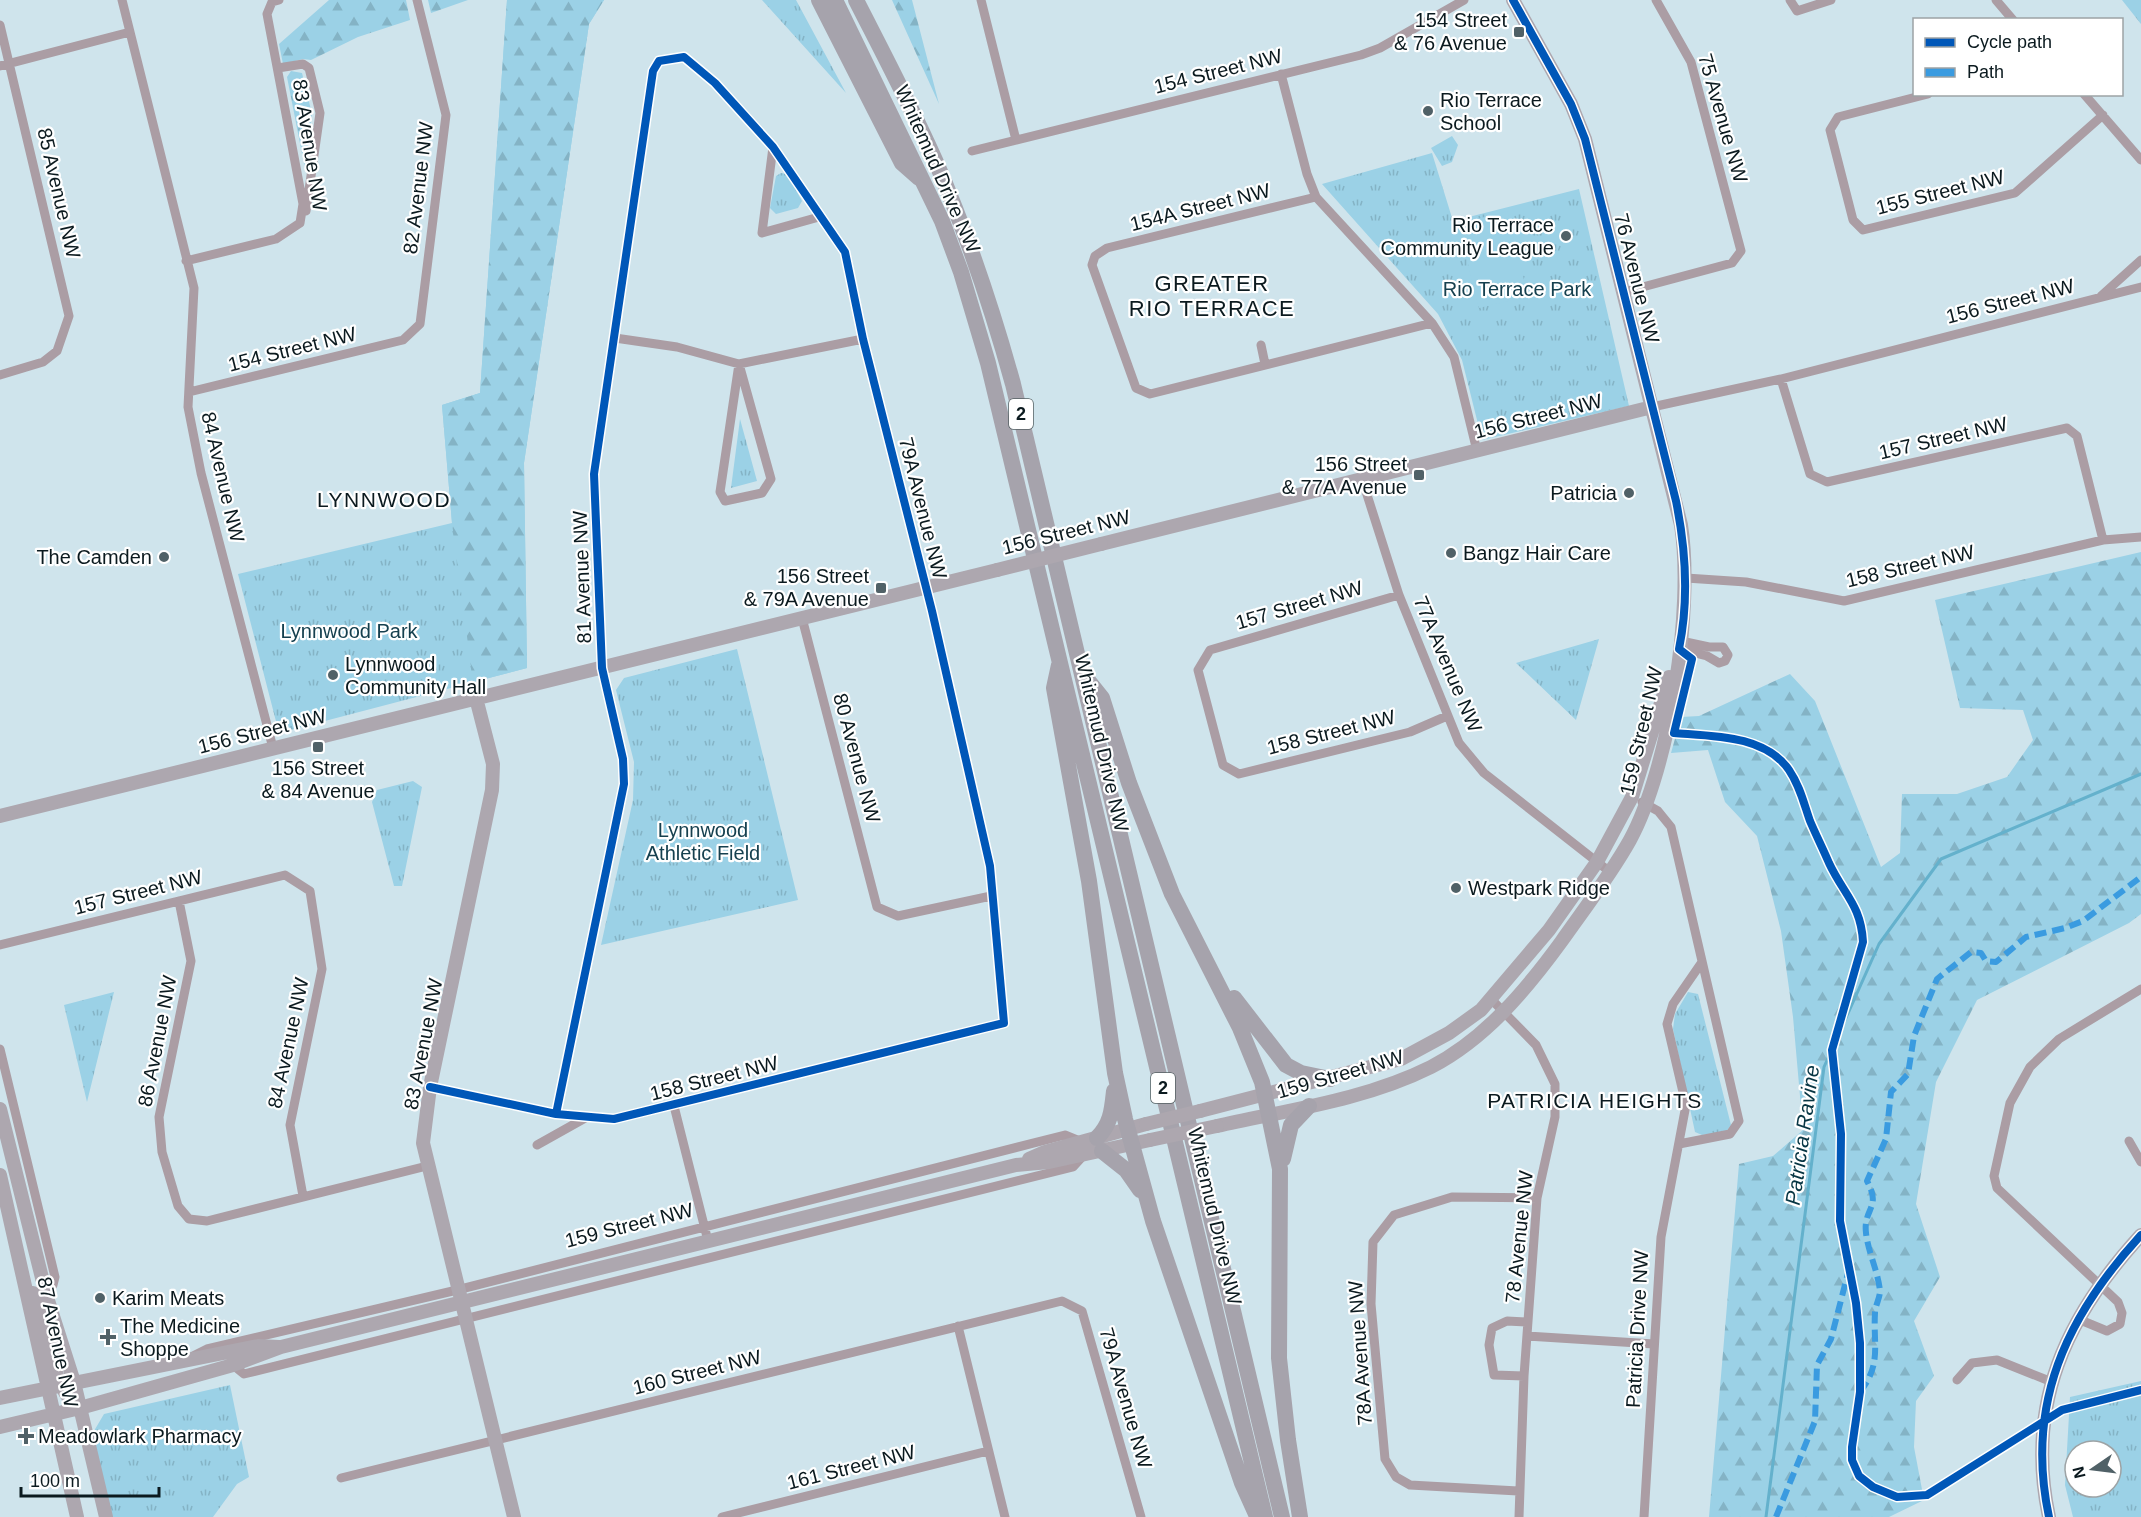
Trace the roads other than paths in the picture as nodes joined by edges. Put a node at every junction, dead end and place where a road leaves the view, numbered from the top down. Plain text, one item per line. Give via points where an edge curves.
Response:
1 (122, 0) edge
2 (417, 0) edge
3 (819, 0) edge
4 (835, 0) edge
5 (856, 0) edge
6 (981, 0) edge
7 (1464, 0) edge
8 (1513, 0) edge
9 (1656, 0) edge
10 (1790, 0) edge
11 (1831, 0) edge
12 (1996, 0) edge
13 (276, 1) edge
14 (2011, 18) edge
15 (0, 25) edge
16 (130, 32) junction
17 (684, 57) joint
18 (5, 65) edge
19 (278, 68) junction
20 (1281, 74) junction
21 (1920, 96) edge
22 (2086, 96) edge
23 (2103, 115) junction
24 (1016, 140) junction
25 (773, 147) junction
26 (972, 151) dead end
27 (2141, 160) edge
28 (926, 184) junction
29 (1316, 197) junction
30 (819, 217) junction
31 (300, 223) junction
32 (2141, 260) edge
33 (186, 261) junction
34 (2141, 287) edge
35 (1624, 292) junction
36 (2099, 298) junction
37 (1432, 323) junction
38 (615, 338) junction
39 (863, 339) junction
40 (403, 340) joint
41 (1261, 345) dead end
42 (739, 364) junction
43 (1265, 364) junction
44 (0, 375) edge
45 (1781, 379) junction
46 (189, 392) junction
47 (1652, 407) junction
48 (1477, 451) junction
49 (1362, 479) junction
50 (2141, 537) edge
51 (2103, 540) junction
52 (1686, 578) junction
53 (926, 586) junction
54 (1399, 595) junction
55 (802, 618) junction
56 (1680, 645) junction
57 (1060, 658) junction
58 (602, 668) junction
59 (1083, 674) junction
60 (476, 698) junction
61 (1447, 716) junction
62 (273, 748) junction
63 (1223, 765) joint
64 (1632, 797) junction
65 (1646, 804) junction
66 (0, 816) edge
67 (1597, 862) junction
68 (1610, 872) junction
69 (285, 875) joint
70 (991, 896) junction
71 (179, 901) junction
72 (1186, 922) junction
73 (0, 945) edge
74 (1702, 962) junction
75 (2141, 989) edge
76 (1491, 999) junction
77 (1503, 1011) junction
78 (1004, 1023) joint
79 (0, 1049) edge
80 (1115, 1072) junction
81 (1330, 1079) junction
82 (430, 1088) junction
83 (1266, 1096) junction
84 (674, 1106) junction
85 (1309, 1106) junction
86 (0, 1109) edge
87 (556, 1114) junction
88 (1271, 1114) junction
89 (587, 1117) junction
90 (1131, 1137) junction
91 (2129, 1141) dead end
92 (1678, 1144) junction
93 (537, 1145) dead end
94 (1092, 1146) junction
95 (2141, 1162) edge
96 (427, 1166) junction
97 (1280, 1169) junction
98 (0, 1175) edge
99 (303, 1196) junction
100 (1537, 1198) junction
101 (1153, 1221) junction
102 (704, 1226) junction
103 (2141, 1235) edge
104 (708, 1241) junction
105 (22, 1265) junction
106 (2098, 1285) junction
107 (46, 1294) junction
108 (458, 1296) junction
109 (1062, 1300) joint
110 (2078, 1319) junction
111 (464, 1321) junction
112 (1528, 1322) junction
113 (957, 1326) junction
114 (1527, 1336) junction
115 (1654, 1344) junction
116 (281, 1347) junction
117 (188, 1361) junction
118 (232, 1365) junction
119 (1524, 1376) junction
120 (1957, 1380) dead end
121 (2052, 1382) junction
122 (67, 1383) junction
123 (46, 1388) junction
124 (0, 1398) edge
125 (80, 1408) junction
126 (53, 1414) junction
127 (0, 1426) edge
128 (494, 1440) junction
129 (988, 1451) junction
130 (341, 1478) dead end
131 (1518, 1491) junction
132 (77, 1517) edge
133 (106, 1517) edge
134 (514, 1517) edge
135 (722, 1517) edge
136 (1005, 1517) edge
137 (1141, 1517) edge
138 (1257, 1517) edge
139 (1265, 1517) edge
140 (1282, 1517) edge
141 (1300, 1517) edge
142 (1519, 1517) edge
143 (1644, 1517) edge
144 (2049, 1517) edge

1 - 16 street, 84 Avenue NW
2 - 40 street, 82 Avenue NW via 446,115 420,324
3 - 28 highway via 902,163
4 - 28 highway, Whitemud Drive NW / 2
5 - 59 highway, Whitemud Drive NW / 2 via 936,161 992,310
6 - 24 street
7 - 20 street, 154 Street NW via 1370,52
8 - 35 street, 76 Avenue NW via 1580,127
9 - 35 street, 75 Avenue NW via 1691,62 1742,251 1732,263
10 - 11 street via 1797,11
12 - 14 street
13 - 19 street, 83 Avenue NW via 267,14
15 - 18 street, 85 Avenue NW
16 - 18 street
16 - 33 street, 84 Avenue NW
17 - 25 street, 79A Avenue NW via 715,83
17 - 38 street, 81 Avenue NW via 659,61 653,71
18 - 44 street, 85 Avenue NW via 69,316 57,351 43,362
19 - 31 street, 83 Avenue NW via 303,204
19 - 31 street, 83 Avenue NW via 303,64 309,68 320,113 308,205
20 - 24 street, 154 Street NW
20 - 29 street
21 - 23 street, 155 Street NW via 1838,117 1830,130 1853,220 1863,230 2015,193
22 - 23 street
23 - 27 street
24 - 26 street, 154 Street NW
25 - 30 street, 79A Avenue NW
25 - 30 street via 762,233
28 - 57 highway, Whitemud Drive NW / 2 via 961,272 988,363
29 - 37 street
29 - 43 street, 154A Street NW via 1107,248 1095,256 1092,266 1136,388 1150,394
30 - 39 street, 79A Avenue NW via 844,252
31 - 33 street via 276,239
32 - 36 street
33 - 46 street, 84 Avenue NW via 194,288
34 - 36 street, 156 Street NW
35 - 47 street, 76 Avenue NW
36 - 45 street, 156 Street NW
37 - 43 street
37 - 48 street via 1454,357
38 - 42 street via 677,347
38 - 58 street, 81 Avenue NW via 594,474
39 - 42 street
39 - 53 street, 79A Avenue NW
40 - 46 street, 154 Street NW
41 - 43 street
42 - 42 street via 720,492 725,501 762,493 771,479
45 - 47 street, 156 Street NW
45 - 51 street, 157 Street NW via 1810,474 1827,482 2067,428 2077,436
46 - 62 street, 84 Avenue NW via 188,407 201,473
47 - 48 street, 156 Street NW
47 - 52 street, 76 Avenue NW via 1681,525
48 - 49 street, 156 Street NW
49 - 53 street, 156 Street NW, bridge
49 - 54 street, 77A Avenue NW
50 - 51 street, 158 Street NW
51 - 52 street, 158 Street NW via 1844,601 1746,582
52 - 56 street, 159 Street NW
53 - 55 street, 156 Street NW
53 - 70 street, 79A Avenue NW via 990,867
54 - 61 street, 77A Avenue NW
54 - 63 street, 157 Street NW via 1209,650 1198,670
55 - 58 street, 156 Street NW
55 - 70 street, 80 Avenue NW via 877,907 898,916
56 - 64 street, 159 Street NW
56 - 65 street, 159 Street NW via 1660,753
57 - 80 highway via 1054,688 1094,913
57 - 139 highway, Whitemud Drive NW / 2
58 - 60 street, 156 Street NW
58 - 87 street, 81 Avenue NW via 623,759 624,784
59 - 72 highway via 1102,698 1149,840
59 - 140 highway, Whitemud Drive NW / 2
60 - 62 street, 156 Street NW
60 - 82 street, 83 Avenue NW via 493,764 492,790
61 - 63 street, 158 Street NW via 1410,732 1239,774
61 - 67 street, 77A Avenue NW via 1459,743 1484,773
62 - 66 street, 156 Street NW
64 - 65 street
64 - 67 street, 159 Street NW
65 - 68 street, 159 Street NW
65 - 74 street via 1671,827
67 - 68 street, 77A Avenue NW
67 - 76 street, 159 Street NW via 1549,930
68 - 77 street, 159 Street NW via 1540,970
69 - 71 street, 157 Street NW
69 - 99 street, 84 Avenue NW via 310,891 322,969 290,1125
70 - 78 street, 79A Avenue NW
71 - 73 street, 157 Street NW
71 - 99 street, 86 Avenue NW via 191,961 159,1117 162,1152 178,1206 189,1219 207,1221
72 - 81 highway via 1236,1002 1275,1054 1301,1073
72 - 83 highway via 1240,1028
74 - 92 street, Patricia Drive NW via 1672,1004 1667,1024 1686,1105
74 - 92 street via 1739,1121 1730,1134
75 - 106 street via 2059,1039 2030,1067 2010,1103 1994,1176 1997,1188
76 - 77 street, 78 Avenue NW
76 - 81 street, 159 Street NW via 1449,1033 1418,1051
77 - 85 street, 159 Street NW via 1482,1032 1433,1066 1379,1088
77 - 100 street, 78 Avenue NW via 1536,1045 1555,1084 1556,1116
78 - 84 street, 158 Street NW
79 - 107 street, 87 Avenue NW via 55,1277
80 - 90 highway
80 - 94 highway via 1107,1128
81 - 83 street, 159 Street NW
82 - 87 street, 158 Street NW
82 - 96 street, 83 Avenue NW via 423,1143
83 - 88 highway
83 - 90 street, 159 Street NW, bridge via 1146,1124
84 - 89 street, 158 Street NW via 614,1119
84 - 102 street
85 - 88 street, 159 Street NW
85 - 97 highway via 1291,1125
86 - 107 street, 87 Avenue NW
87 - 89 street, 158 Street NW
88 - 90 street, 159 Street NW, bridge via 1150,1140
88 - 97 highway
89 - 93 street
90 - 94 street, 159 Street NW
90 - 101 highway
91 - 95 street
92 - 115 street, Patricia Drive NW via 1661,1237
94 - 101 highway via 1136,1181
94 - 102 street, 159 Street NW via 1065,1135
94 - 104 street, 159 Street NW via 1045,1152 1016,1165
94 - 111 street, 159 Street NW via 1073,1167
96 - 99 street
96 - 108 street, 83 Avenue NW
97 - 141 highway via 1279,1358
98 - 105 street, 87 Avenue NW
100 - 112 street, 78 Avenue NW
100 - 131 street, 78A Avenue NW via 1452,1197 1394,1215 1373,1242 1371,1304 1385,1459 1396,1477 1410,1485
101 - 138 highway
102 - 104 street
102 - 108 street, 159 Street NW
103 - 106 street
104 - 108 street, 159 Street NW
105 - 122 street
105 - 123 street, 87 Avenue NW
106 - 110 street
106 - 110 street via 2118,1302 2120,1324 2107,1331
107 - 122 street, 87 Avenue NW
108 - 111 street, 83 Avenue NW
108 - 116 street, 159 Street NW
108 - 117 street, 159 Street NW via 207,1349
109 - 113 street, 160 Street NW
109 - 137 street, 79A Avenue NW via 1082,1311
110 - 121 street
111 - 118 street, 159 Street NW via 244,1374
111 - 128 street, 83 Avenue NW
112 - 114 street, 78 Avenue NW
112 - 119 street, 78 Avenue NW via 1508,1321 1492,1328 1489,1345 1494,1374
113 - 128 street, 160 Street NW
113 - 129 street
114 - 115 street
114 - 119 street, 78 Avenue NW
115 - 143 street, Patricia Drive NW
116 - 117 street, 159 Street NW via 258,1346
116 - 118 street, 159 Street NW
117 - 122 street, 159 Street NW
118 - 125 street, 159 Street NW
119 - 131 street, 78 Avenue NW
120 - 121 street via 1972,1363 1997,1360
121 - 144 street via 2042,1456
122 - 123 street, 159 Street NW
122 - 125 street, 87 Avenue NW
123 - 124 street, 159 Street NW
123 - 126 street, 87 Avenue NW
125 - 126 street, 159 Street NW
125 - 133 street, 87 Avenue NW
126 - 127 street, 159 Street NW
126 - 132 street, 87 Avenue NW
128 - 130 street, 160 Street NW
128 - 134 street, 83 Avenue NW
129 - 135 street, 161 Street NW
129 - 136 street
131 - 142 street, 78 Avenue NW

